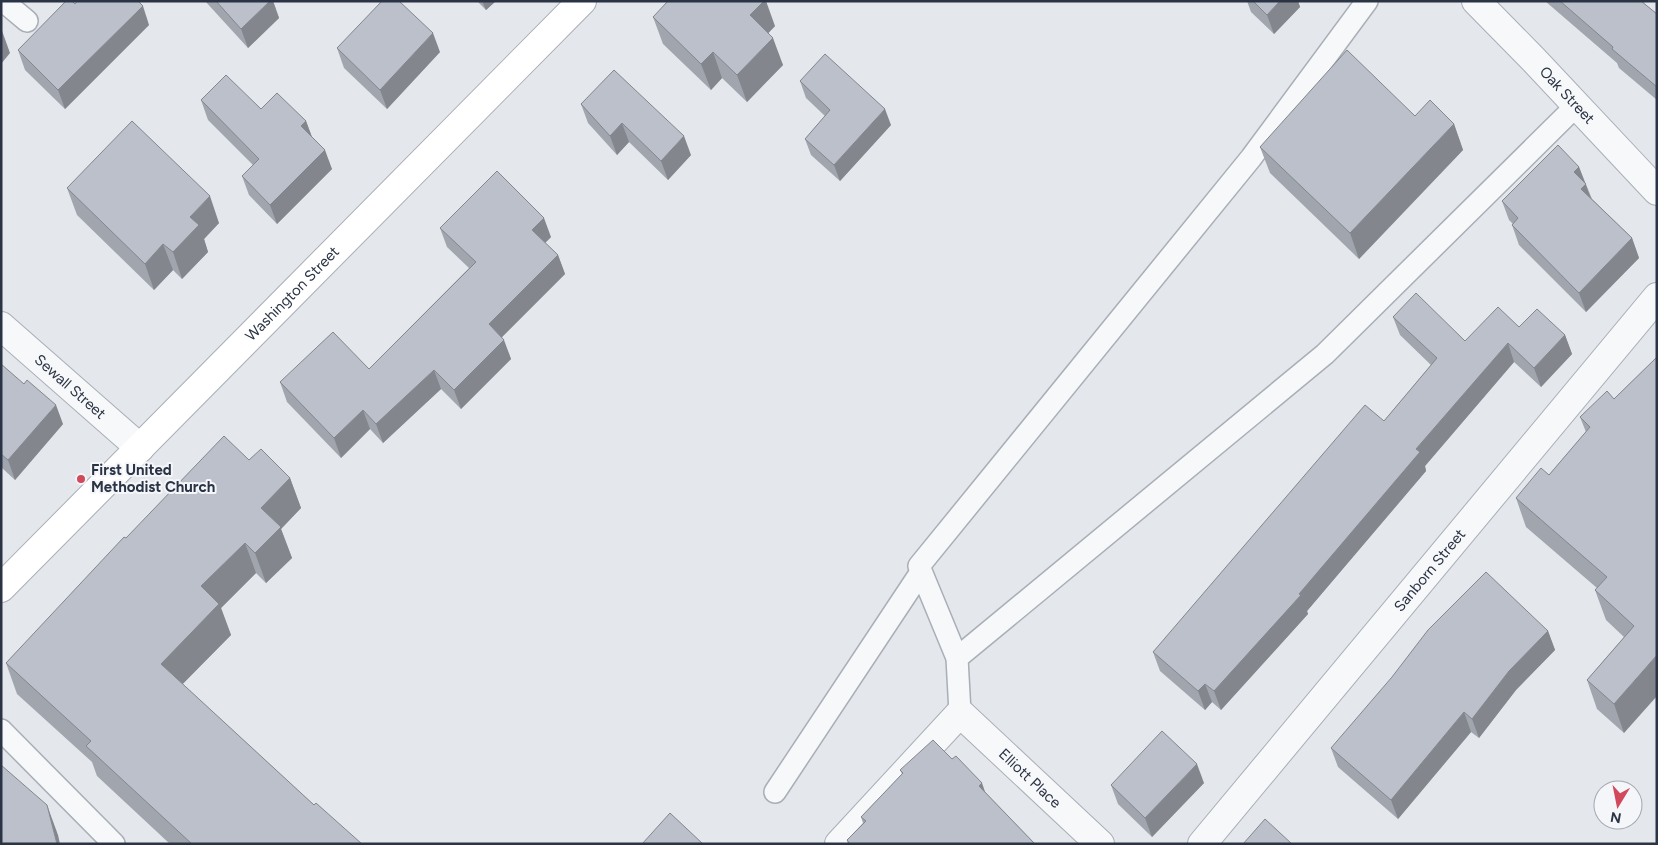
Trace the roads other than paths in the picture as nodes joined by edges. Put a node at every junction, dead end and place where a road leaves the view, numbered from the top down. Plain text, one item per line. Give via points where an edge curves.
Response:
1 (3, 1) edge
2 (582, 1) edge
3 (1367, 1) edge
4 (1476, 1) edge
5 (28, 21) dead end
6 (1577, 105) junction
7 (1657, 191) edge
8 (1657, 297) edge
9 (1, 326) edge
10 (140, 448) junction
11 (921, 572) junction
12 (1, 588) edge
13 (957, 658) junction
14 (960, 713) junction
15 (1, 730) edge
16 (775, 792) dead end
17 (114, 844) edge
18 (839, 844) edge
19 (1100, 844) edge
20 (1202, 844) edge

1 - 5 lane
2 - 10 main road, Washington Street
3 - 11 lane via 1251,158 919,566
4 - 6 street, Oak Street
6 - 7 street, Oak Street
6 - 13 lane via 1325,354
8 - 20 street, Sanborn Street
9 - 10 street, Sewall Street
10 - 12 main road, Washington Street
11 - 13 lane
11 - 16 lane
13 - 14 lane
14 - 18 street
14 - 19 street, Elliott Place
15 - 17 lane

